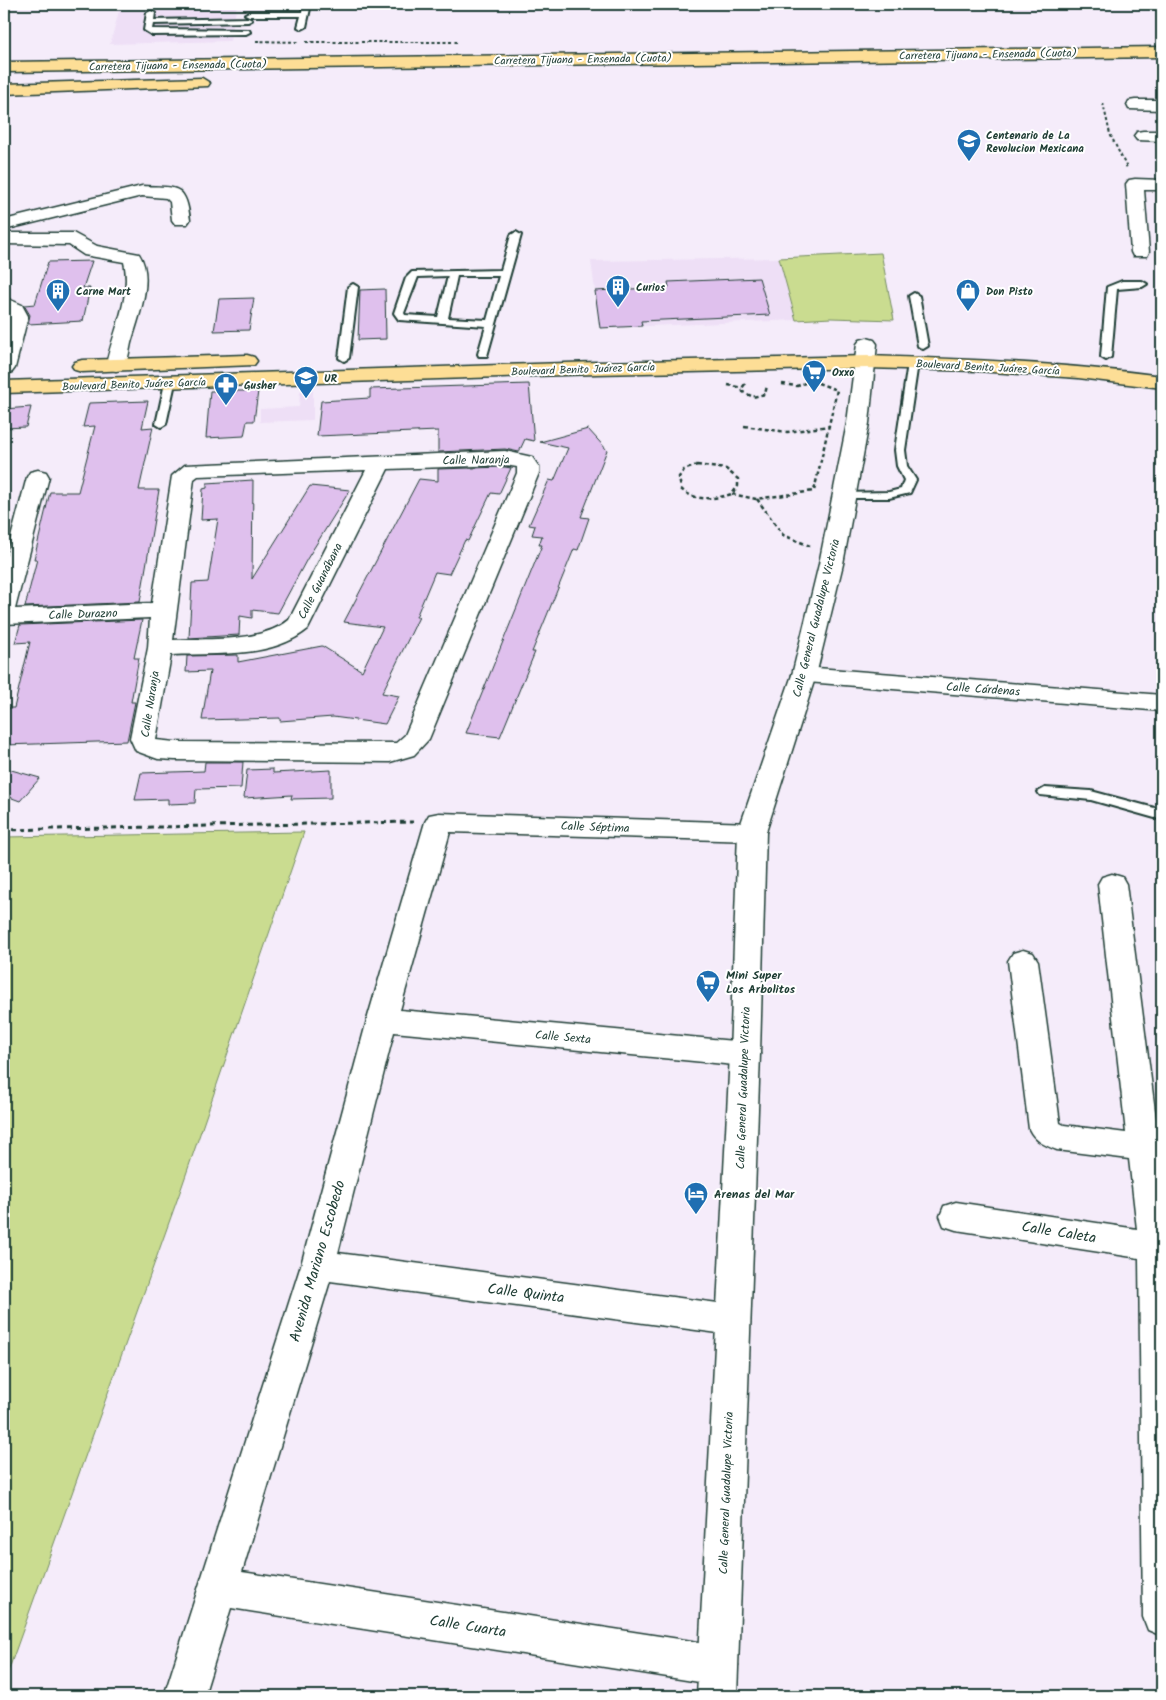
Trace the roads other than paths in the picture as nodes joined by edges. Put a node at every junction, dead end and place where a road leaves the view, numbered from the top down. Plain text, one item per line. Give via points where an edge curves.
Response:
1 (250, 4) edge
2 (307, 4) edge
3 (151, 13) dead end
4 (304, 14) junction
5 (248, 18) junction
6 (149, 22) junction
7 (302, 26) dead end
8 (1162, 52) edge
9 (4, 54) edge
10 (1162, 60) edge
11 (1087, 61) junction
12 (378, 66) junction
13 (4, 67) edge
14 (1162, 67) edge
15 (4, 74) edge
16 (260, 80) dead end
17 (4, 85) edge
18 (4, 89) edge
19 (1135, 105) dead end
20 (1162, 105) edge
21 (1143, 136) dead end
22 (1162, 136) edge
23 (1162, 185) edge
24 (181, 220) dead end
25 (4, 226) edge
26 (516, 235) dead end
27 (4, 239) edge
28 (1140, 252) dead end
29 (453, 273) junction
30 (505, 273) junction
31 (1142, 284) dead end
32 (353, 287) dead end
33 (914, 296) dead end
34 (4, 304) edge
35 (442, 321) junction
36 (490, 322) junction
37 (867, 353) junction
38 (483, 354) junction
39 (918, 355) junction
40 (1106, 357) junction
41 (344, 358) junction
42 (1162, 364) edge
43 (116, 365) junction
44 (4, 374) edge
45 (1162, 382) edge
46 (170, 383) junction
47 (162, 424) dead end
48 (380, 464) junction
49 (38, 477) dead end
50 (844, 496) junction
51 (4, 608) edge
52 (163, 610) junction
53 (4, 617) edge
54 (160, 648) junction
55 (804, 675) junction
56 (1162, 703) edge
57 (1045, 792) dead end
58 (1162, 815) edge
59 (439, 822) joint
60 (752, 832) junction
61 (1112, 884) dead end
62 (1023, 961) dead end
63 (382, 1020) junction
64 (745, 1054) junction
65 (1144, 1148) junction
66 (956, 1216) dead end
67 (1159, 1247) edge
68 (318, 1265) junction
69 (733, 1320) junction
70 (218, 1587) junction
71 (1162, 1617) edge
72 (718, 1681) edge
73 (184, 1696) edge

1 - 5 lane
2 - 4 lane
3 - 6 lane
4 - 5 lane
4 - 7 lane
5 - 6 lane
5 - 6 lane via 246,33 156,34 149,32
8 - 12 main road, Carretera Tijuana - Ensenada (Cuota)
9 - 12 main road via 183,52 316,57
10 - 11 main road, Carretera Tijuana - Ensenada (Cuota)
11 - 12 main road, Carretera Tijuana - Ensenada (Cuota)
11 - 14 main road
12 - 13 main road, Carretera Tijuana - Ensenada (Cuota)
12 - 15 main road, Carretera Tijuana - Ensenada (Cuota)
12 - 16 main road
17 - 18 main road via 214,82
19 - 20 street
21 - 22 street
23 - 28 street via 1135,184
24 - 25 street via 179,200 171,193 142,191
26 - 30 lane
27 - 43 street via 73,239 91,251 132,258 136,284
29 - 30 lane
29 - 35 lane
29 - 35 lane via 412,276 400,313 406,320
30 - 36 lane
31 - 40 lane via 1112,287
32 - 41 lane
33 - 39 lane
34 - 44 street via 15,309 18,316
35 - 36 lane
36 - 38 lane
37 - 38 main road, Boulevard Benito Juárez García
37 - 39 main road, Boulevard Benito Juárez García
37 - 46 main road, Boulevard Benito Juárez García via 597,368
37 - 50 street, Calle General Guadalupe Victoria via 844,425
38 - 41 main road, Boulevard Benito Juárez García
39 - 40 main road, Boulevard Benito Juárez García
39 - 45 main road, Boulevard Benito Juárez García
39 - 50 lane via 900,450 902,466 910,480 906,492
40 - 42 main road, Boulevard Benito Juárez García
41 - 43 main road, Boulevard Benito Juárez García
43 - 44 main road, Boulevard Benito Juárez García
44 - 46 main road, Boulevard Benito Juárez García
46 - 47 lane
48 - 52 street, Calle Naranja via 193,470 186,473
48 - 54 street, Calle Guanábana via 299,624 287,634 258,643
48 - 54 street, Calle Naranja via 505,458 524,462 528,467 416,739 405,749 380,753 150,748 143,738
49 - 51 street
50 - 55 street, Calle General Guadalupe Victoria
52 - 53 street, Calle Durazno
52 - 54 street, Calle Naranja
55 - 56 street, Calle Cárdenas
55 - 60 street, Calle General Guadalupe Victoria
57 - 58 lane via 1091,796
59 - 60 street, Calle Séptima
59 - 63 street, Avenida Mariano Escobedo
60 - 64 street, Calle General Guadalupe Victoria
61 - 65 street
62 - 65 street via 1045,1129 1057,1137
63 - 64 street, Calle Sexta
63 - 68 street, Avenida Mariano Escobedo
64 - 69 street, Calle General Guadalupe Victoria
65 - 67 street
66 - 67 street, Calle Caleta
67 - 71 street
68 - 69 street, Calle Quinta
68 - 70 street, Avenida Mariano Escobedo
69 - 72 street, Calle General Guadalupe Victoria
70 - 72 street, Calle Cuarta
70 - 73 street, Avenida Mariano Escobedo

